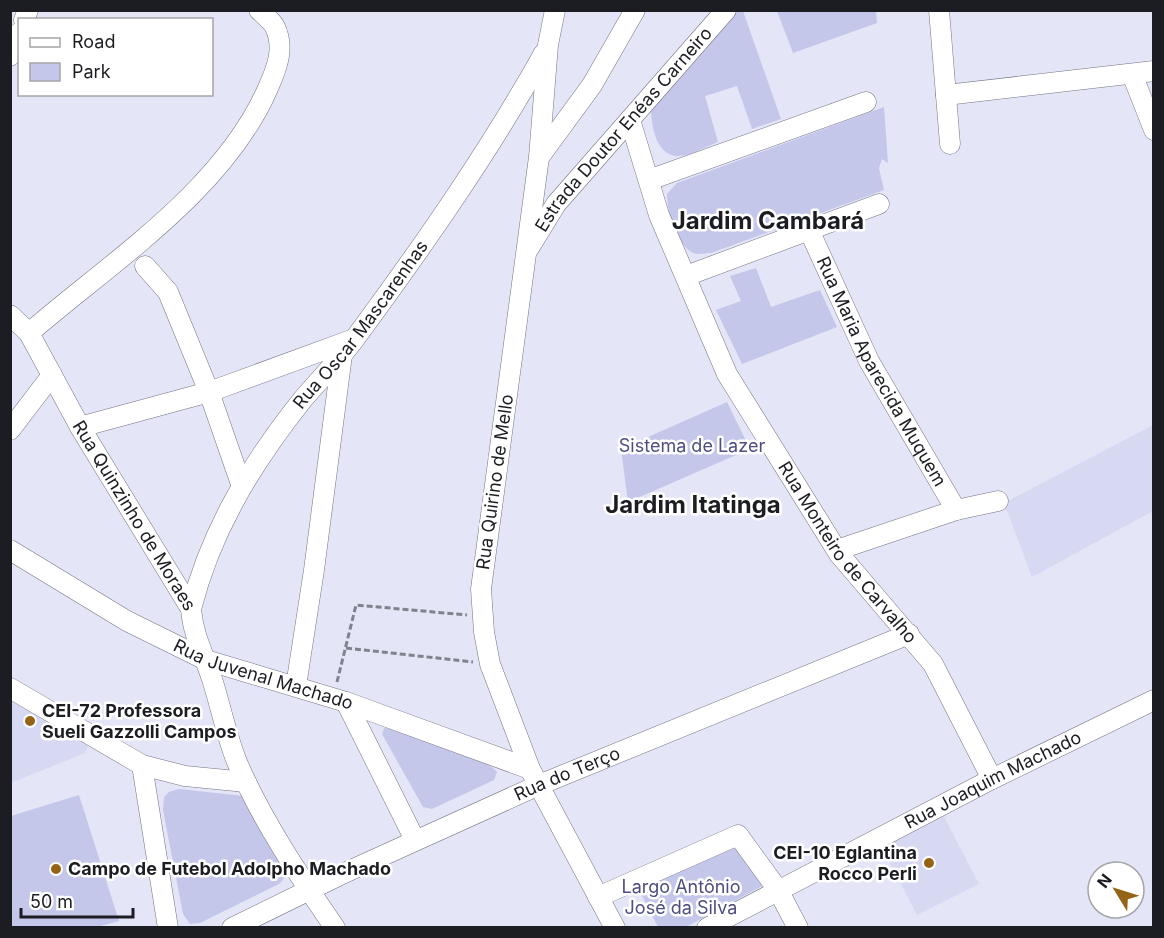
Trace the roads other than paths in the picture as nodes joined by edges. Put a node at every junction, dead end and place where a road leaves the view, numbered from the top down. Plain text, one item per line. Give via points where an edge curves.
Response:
1 (259, 10) edge
2 (555, 10) edge
3 (636, 10) edge
4 (726, 10) edge
5 (939, 10) edge
6 (18, 37) edge
7 (548, 45) junction
8 (10, 56) edge
9 (1154, 71) edge
10 (1132, 74) junction
11 (946, 94) junction
12 (866, 102) dead end
13 (630, 120) junction
14 (1154, 130) edge
15 (950, 144) dead end
16 (539, 157) junction
17 (649, 180) junction
18 (879, 204) dead end
19 (809, 230) junction
20 (525, 254) junction
21 (145, 266) dead end
22 (686, 276) junction
23 (10, 315) edge
24 (28, 333) junction
25 (355, 339) junction
26 (342, 355) junction
27 (52, 375) junction
28 (209, 392) junction
29 (80, 427) junction
30 (10, 430) edge
31 (241, 484) junction
32 (998, 501) dead end
33 (956, 510) junction
34 (10, 550) edge
35 (837, 550) junction
36 (191, 609) junction
37 (909, 634) junction
38 (206, 660) junction
39 (296, 686) junction
40 (10, 688) edge
41 (339, 700) junction
42 (1154, 700) edge
43 (142, 765) junction
44 (535, 777) junction
45 (992, 778) junction
46 (246, 782) junction
47 (415, 840) junction
48 (309, 889) junction
49 (778, 890) junction
50 (598, 897) junction
51 (168, 927) edge
52 (232, 927) edge
53 (335, 927) edge
54 (615, 927) edge
55 (706, 927) edge
56 (798, 927) edge

1 - 24 street via 274,26 280,43 278,64 259,110 235,147 181,206
2 - 7 street, Rua Quirino de Mello
3 - 16 street via 592,85
4 - 13 street, Estrada Doutor Enéas Carneiro
5 - 11 street
6 - 8 street
7 - 16 street, Rua Quirino de Mello
7 - 25 street, Rua Oscar Mascarenhas via 466,180
9 - 10 street
10 - 11 street
10 - 14 street
11 - 15 street
12 - 17 street
13 - 17 street, Rua Monteiro de Carvalho
13 - 20 street, Estrada Doutor Enéas Carneiro via 556,204
16 - 20 street, Rua Quirino de Mello
17 - 22 street, Rua Monteiro de Carvalho via 659,215
18 - 19 street
19 - 22 street
19 - 33 street, Rua Maria Aparecida Muquem via 869,361
20 - 44 street, Rua Quirino de Mello via 481,588 490,664
21 - 28 street via 168,292
22 - 35 street, Rua Monteiro de Carvalho via 727,374
23 - 24 street, Rua Quinzinho de Moraes
24 - 27 street, Rua Quinzinho de Moraes
25 - 26 street, Rua Oscar Mascarenhas
25 - 28 street
26 - 31 street, Rua Oscar Mascarenhas via 302,401
26 - 39 street
27 - 29 street, Rua Quinzinho de Moraes
27 - 30 street
28 - 29 street
28 - 31 street
29 - 36 street, Rua Quinzinho de Moraes
31 - 36 street, Rua Oscar Mascarenhas via 205,561
32 - 33 street
33 - 35 street
34 - 38 street, Rua Juvenal Machado via 127,621
35 - 37 street, Rua Monteiro de Carvalho
36 - 38 street, Rua Quinzinho de Moraes via 196,640
37 - 44 street, Rua do Terço
37 - 45 street, Rua Monteiro de Carvalho via 933,664
38 - 39 street, Rua Juvenal Machado
38 - 46 street, Rua Quinzinho de Moraes via 227,735
39 - 41 street, Rua Juvenal Machado
40 - 43 street
41 - 44 street, Rua Juvenal Machado
41 - 47 street
42 - 45 street, Rua Joaquim Machado
43 - 46 street via 185,776
43 - 51 street
44 - 47 street, Rua do Terço
44 - 50 street, Rua Quirino de Mello
45 - 49 street, Rua Joaquim Machado
46 - 48 street, Rua Quinzinho de Moraes
47 - 48 street, Rua do Terço
48 - 52 street, Rua do Terço
48 - 53 street, Rua Quinzinho de Moraes
49 - 50 street via 738,835
49 - 55 street, Rua Joaquim Machado
49 - 56 street
50 - 54 street, Rua Quirino de Mello

